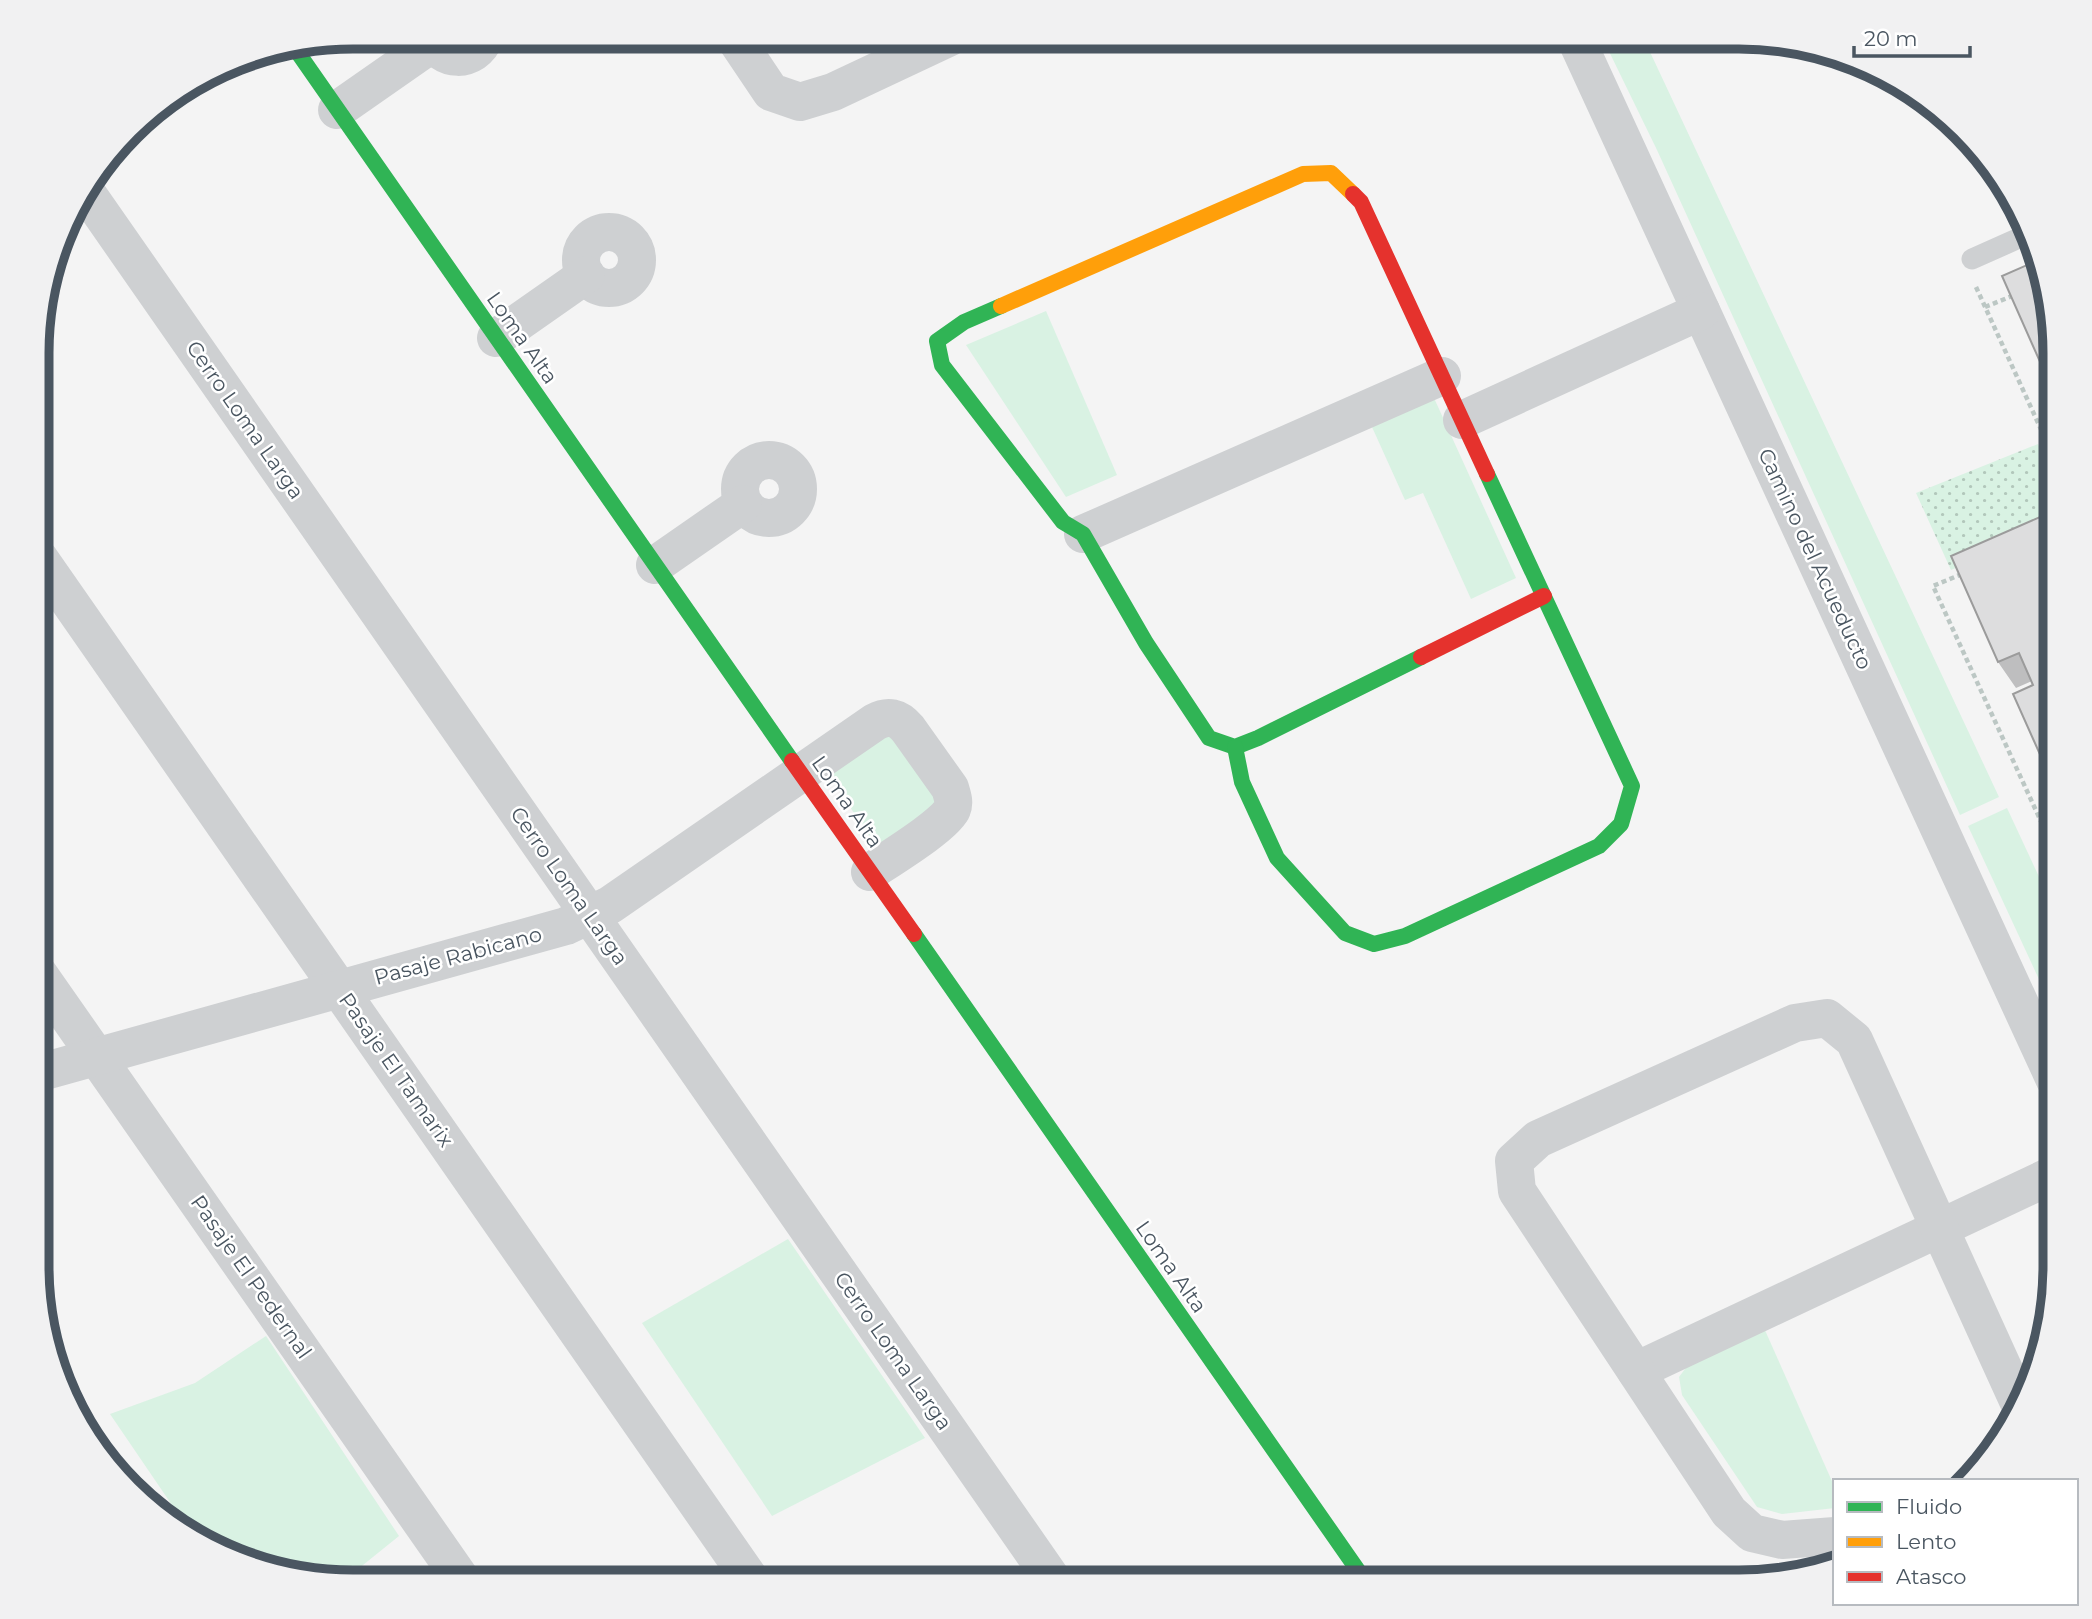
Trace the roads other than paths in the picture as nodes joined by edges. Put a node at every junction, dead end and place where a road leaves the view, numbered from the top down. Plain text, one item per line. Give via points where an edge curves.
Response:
1 (420, 49) edge
2 (438, 49) edge
3 (477, 49) edge
4 (742, 49) edge
5 (924, 49) edge
6 (1581, 49) edge
7 (299, 54) edge
8 (337, 110) junction
9 (91, 199) edge
10 (2020, 237) edge
11 (633, 244) dead end
12 (1972, 259) road end
13 (1701, 311) junction
14 (496, 338) junction
15 (1442, 376) junction
16 (1462, 421) junction
17 (743, 504) dead end
18 (1083, 534) junction
19 (656, 565) junction
20 (49, 572) edge
21 (1544, 596) junction
22 (1235, 747) junction
23 (802, 774) junction
24 (870, 872) junction
25 (590, 915) junction
26 (49, 989) edge
27 (340, 989) junction
28 (2043, 1054) edge
29 (96, 1056) junction
30 (49, 1070) edge
31 (2043, 1180) edge
32 (1939, 1229) junction
33 (1636, 1371) junction
34 (2015, 1394) edge
35 (1833, 1536) edge
36 (455, 1570) edge
37 (744, 1570) edge
38 (1046, 1570) edge
39 (1358, 1570) edge

1 - 8 street
2 - 3 street via 458,58
4 - 5 street via 771,92 800,102 833,92
6 - 13 street, Camino del Acueducto
7 - 8 street, Loma Alta
8 - 14 street, Loma Alta
9 - 25 street, Cerro Loma Larga
10 - 12 lane
11 - 14 street via 618,233 598,234 584,247 586,275
13 - 16 street
13 - 28 street, Camino del Acueducto
14 - 19 street, Loma Alta
15 - 16 street
15 - 18 street
15 - 18 street via 1361,202 1331,173 1303,174 964,322 937,341 942,365 1063,522
16 - 21 street
17 - 19 street
18 - 22 street via 1146,643 1209,738
19 - 23 street, Loma Alta
20 - 27 street, Pasaje El Tamarix
21 - 22 street
21 - 22 street via 1632,786 1621,824 1599,846 1405,936 1374,944 1345,933 1277,858 1242,782
23 - 24 street, Loma Alta
23 - 24 street, Pasaje Rabicano via 883,718 893,718 902,722 950,788 953,807 942,822
23 - 25 street, Pasaje Rabicano
24 - 39 street, Loma Alta
25 - 27 street, Pasaje Rabicano via 541,934
25 - 38 street, Cerro Loma Larga
26 - 29 street, Pasaje El Pedernal
27 - 29 street, Pasaje Rabicano
27 - 37 street, Pasaje El Tamarix
29 - 30 street, Pasaje Rabicano
29 - 36 street, Pasaje El Pedernal
31 - 32 street
32 - 33 street
32 - 33 street via 1854,1040 1827,1018 1795,1023 1538,1139 1514,1161 1517,1191
32 - 34 street
33 - 35 street via 1729,1512 1752,1532 1782,1540

